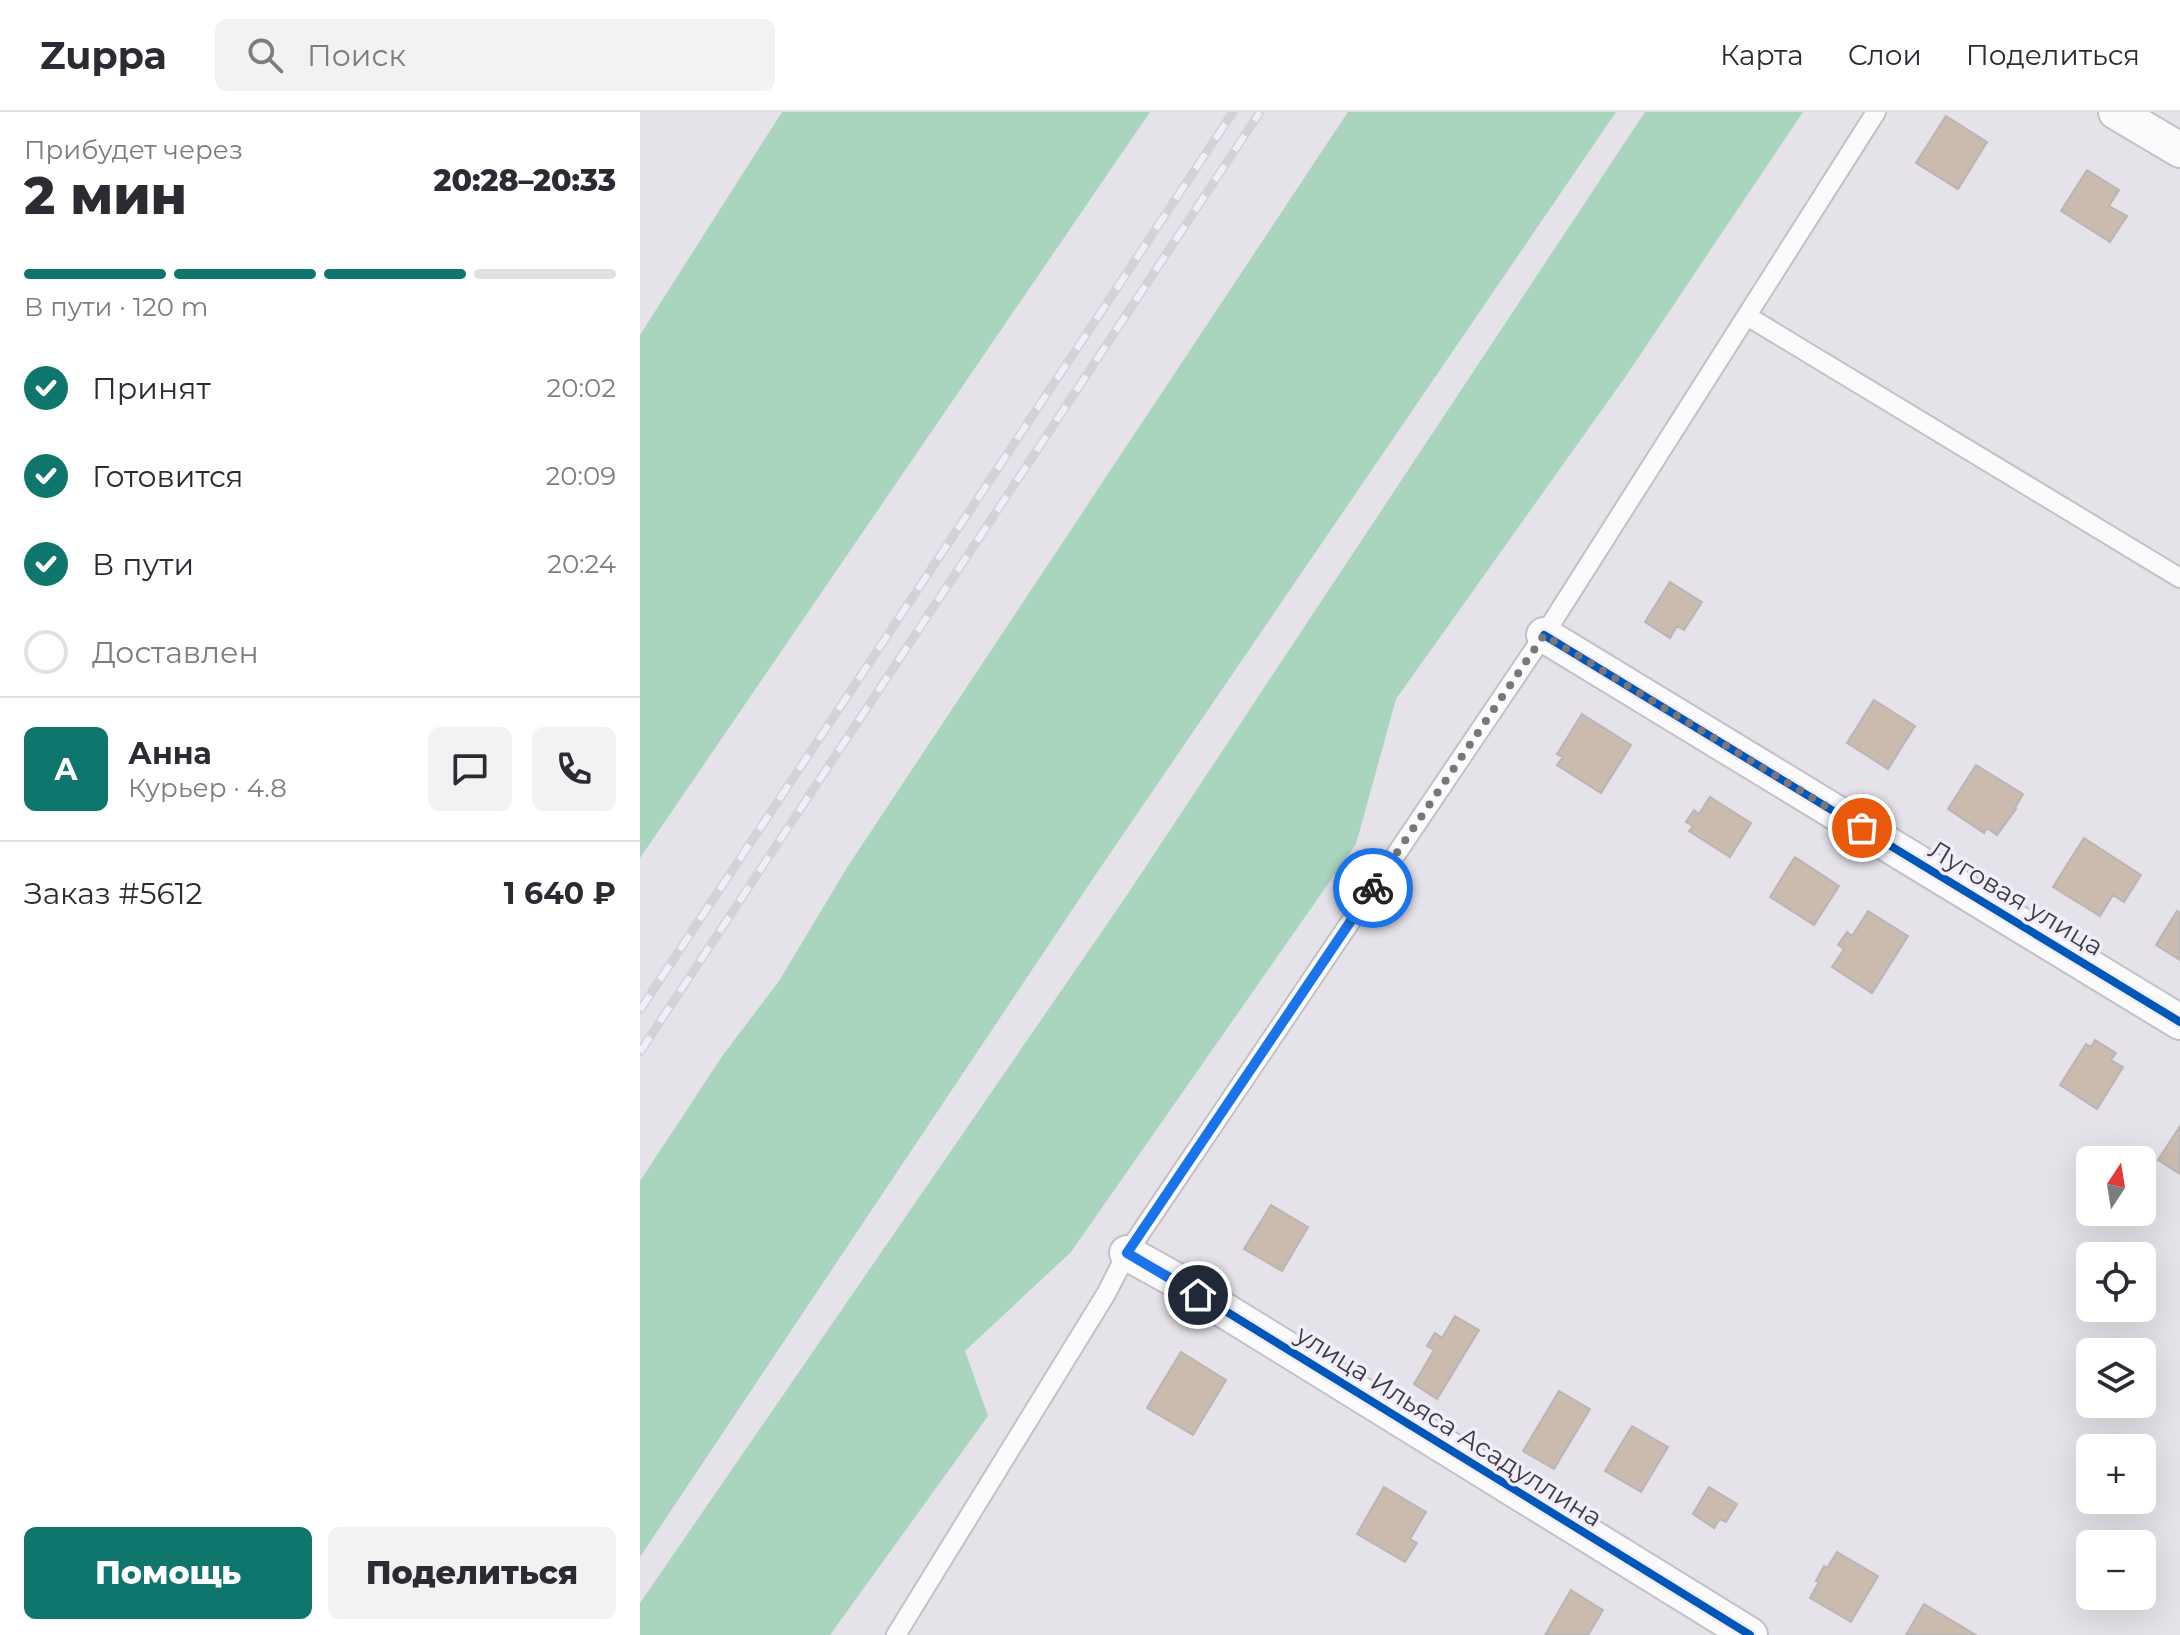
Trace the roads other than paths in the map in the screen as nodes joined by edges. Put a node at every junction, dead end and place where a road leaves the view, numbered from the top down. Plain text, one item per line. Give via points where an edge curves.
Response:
1 (1876, 112) edge
2 (2116, 112) edge
3 (2180, 150) edge
4 (1747, 316) junction
5 (2180, 578) edge
6 (1544, 635) junction
7 (2180, 1022) edge
8 (1127, 1253) junction
9 (896, 1635) edge
10 (1750, 1635) edge

1 - 4 lane
2 - 3 street
4 - 5 lane
4 - 6 lane
6 - 7 street, Луговая улица
6 - 8 lane
8 - 9 lane
8 - 10 street, улица Ильяса Асадуллина

